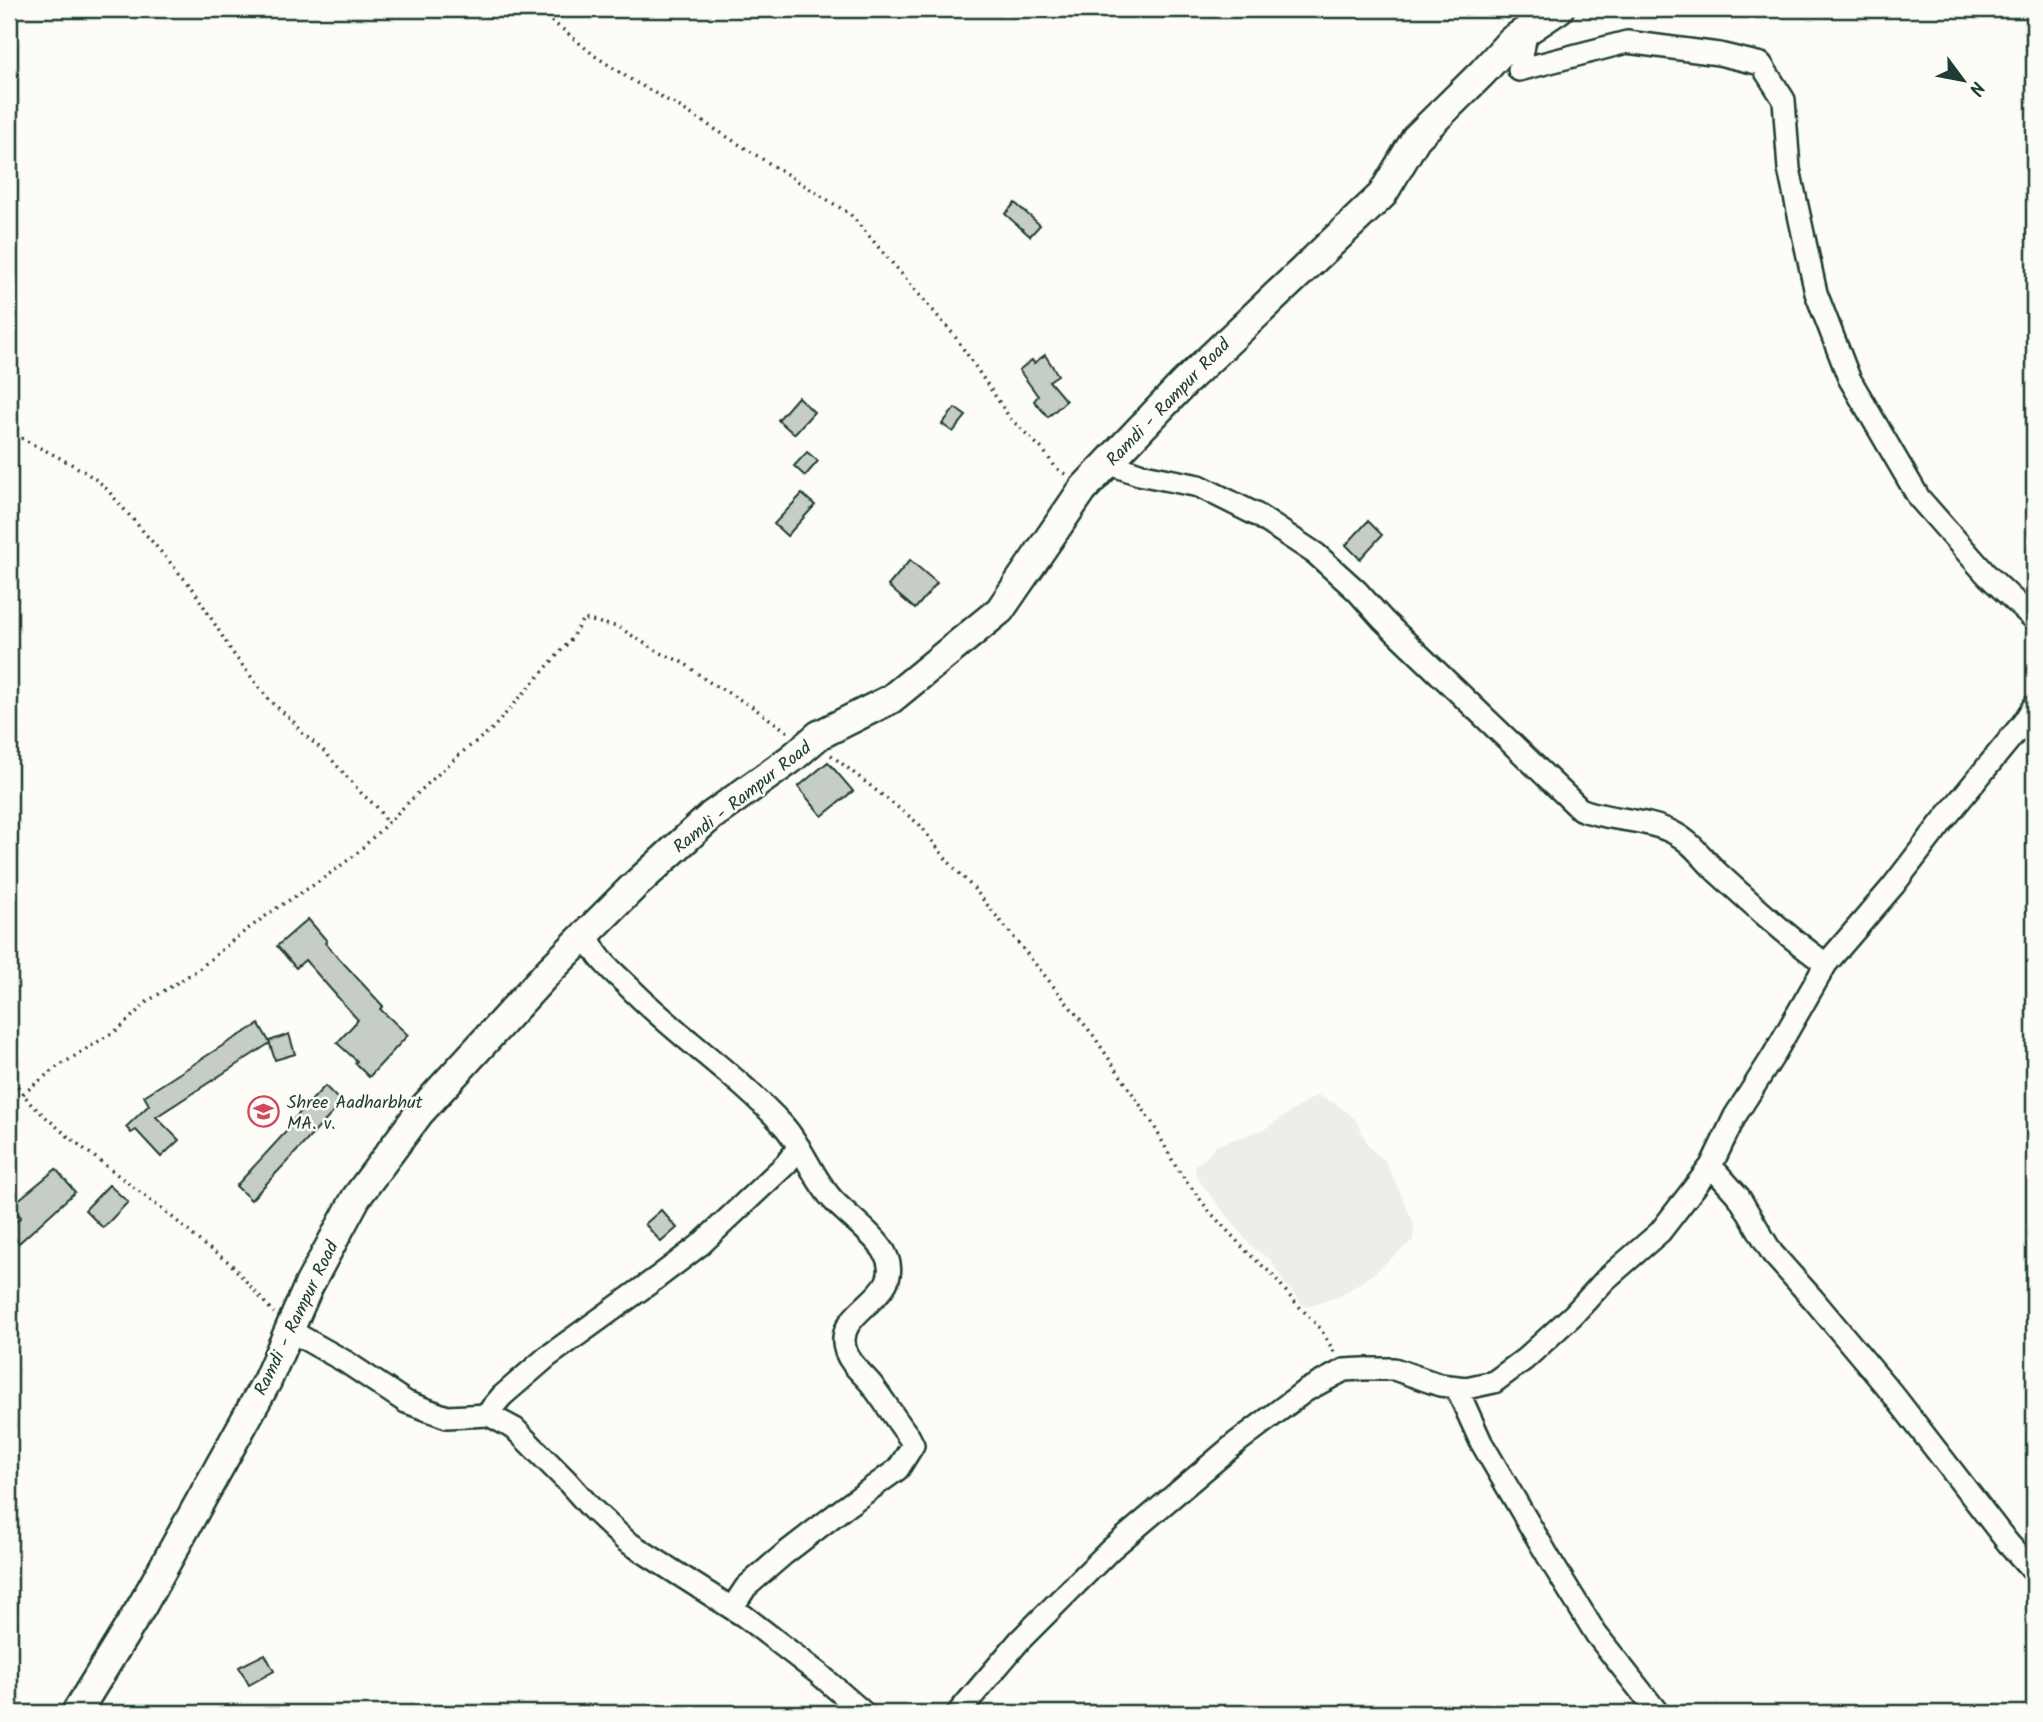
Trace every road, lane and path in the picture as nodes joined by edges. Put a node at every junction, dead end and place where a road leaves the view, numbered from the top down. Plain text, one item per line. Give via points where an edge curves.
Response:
1 (534, 9) edge
2 (1559, 9) edge
3 (1527, 30) junction
4 (9, 430) edge
5 (1108, 463) junction
6 (1083, 489) junction
7 (2034, 619) edge
8 (2034, 706) edge
9 (813, 740) junction
10 (387, 823) junction
11 (587, 933) junction
12 (1826, 964) junction
13 (9, 1075) edge
14 (23, 1094) junction
15 (799, 1147) junction
16 (1711, 1166) junction
17 (289, 1330) junction
18 (1344, 1370) junction
19 (1456, 1387) junction
20 (491, 1409) dead end
21 (2034, 1572) edge
22 (732, 1608) junction
23 (76, 1713) edge
24 (864, 1713) edge
25 (958, 1713) edge
26 (1658, 1713) edge

1 - 6 path via 633,81 850,214 954,335 1010,418 1056,468
2 - 3 main road, Ramdi - Rampur Road
3 - 5 main road, Ramdi - Rampur Road via 1416,138 1382,195 1184,383
3 - 7 street via 1519,70 1627,42 1719,54 1761,65 1784,100 1789,169 1816,293 1849,378 1919,498
4 - 10 path via 89,473 104,486 193,589 270,702 325,752
5 - 6 main road, Ramdi - Rampur Road
5 - 12 street via 1199,486 1257,515 1316,554 1580,809 1674,833
6 - 9 main road, Ramdi - Rampur Road via 1000,610 891,699
8 - 12 street
9 - 10 path via 618,627 583,619 569,642 498,722
9 - 11 main road, Ramdi - Rampur Road via 711,816
9 - 18 path via 919,824 984,900 1093,1035 1209,1211 1320,1328
10 - 14 path via 355,855
11 - 15 street via 596,954 722,1068
11 - 17 main road, Ramdi - Rampur Road via 420,1112 356,1198
12 - 16 street via 1735,1116
13 - 14 path
14 - 17 path via 81,1147 230,1263
15 - 20 street via 699,1245 547,1357
15 - 22 street via 832,1200 884,1251 889,1278 845,1331 845,1350 913,1445 898,1469 783,1555 746,1587
16 - 19 street via 1660,1232 1525,1359 1494,1382
16 - 21 street via 1739,1197 1772,1253 1895,1397
17 - 22 street via 405,1402 447,1417 489,1415 515,1429 626,1541
17 - 23 main road, Ramdi - Rampur Road via 254,1405 142,1606
18 - 19 street via 1394,1369
18 - 25 street via 1305,1391 1236,1443 1111,1549 1020,1640
19 - 26 street via 1481,1442 1552,1563 1596,1634
22 - 24 street

